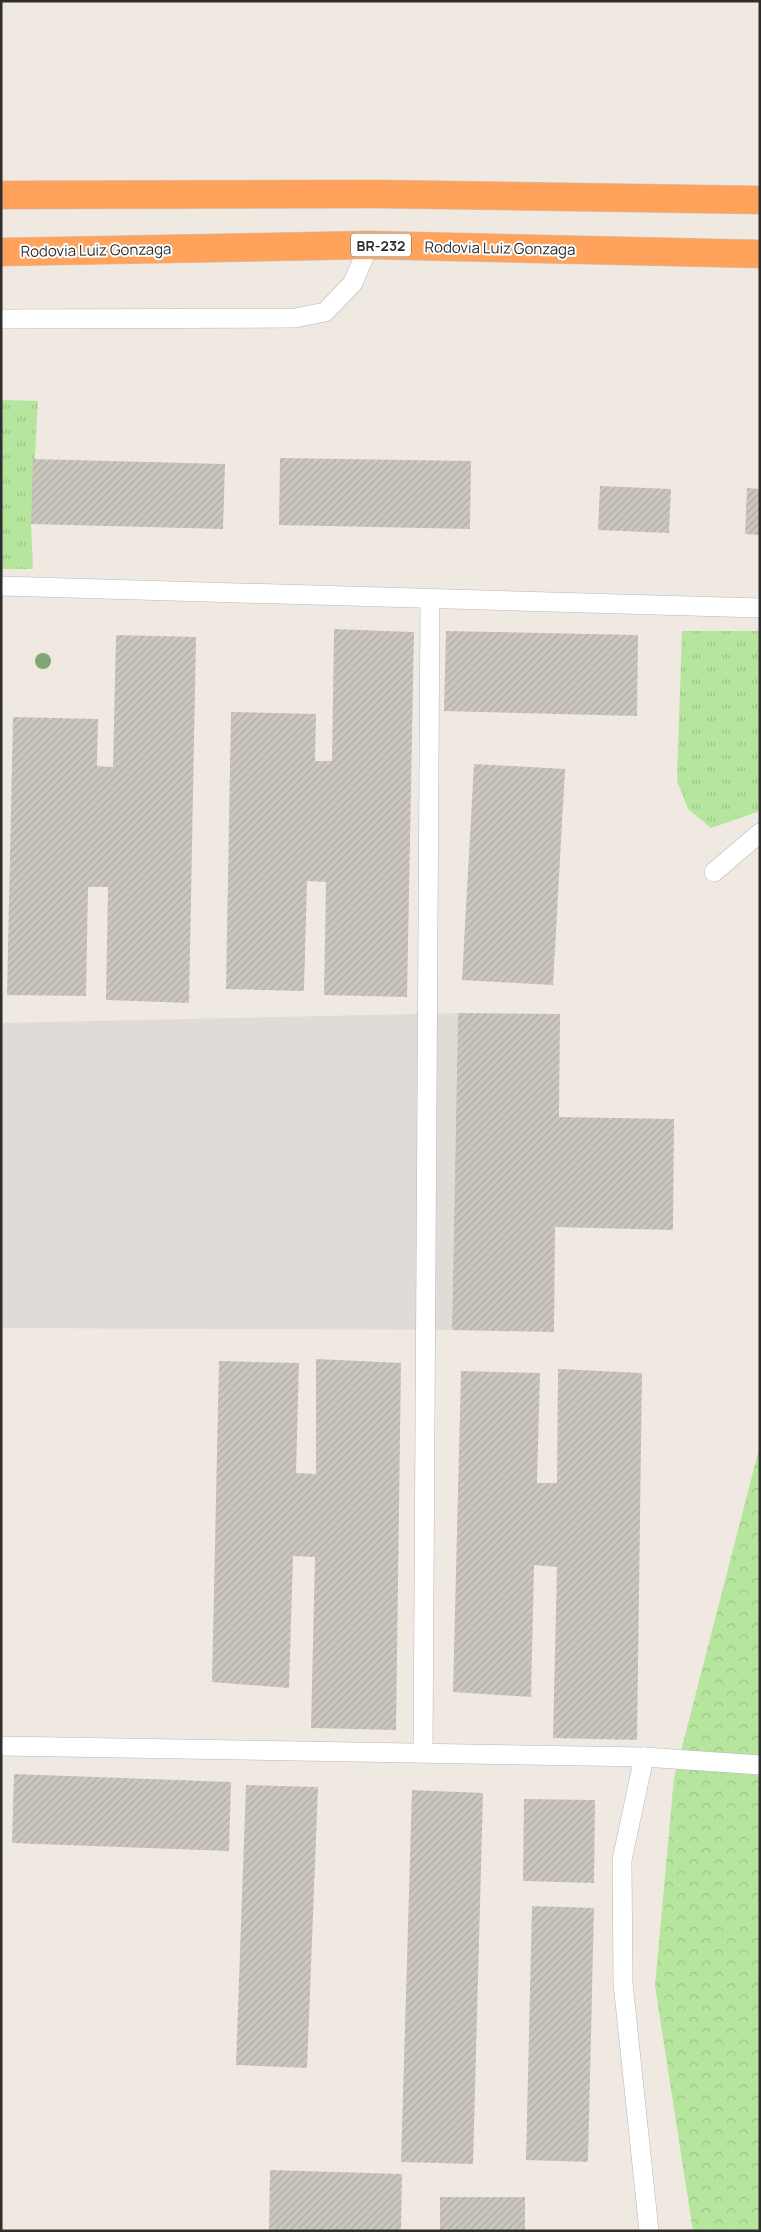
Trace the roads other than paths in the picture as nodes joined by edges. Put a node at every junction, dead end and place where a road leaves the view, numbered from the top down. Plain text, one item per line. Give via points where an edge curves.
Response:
1 (1, 195) edge
2 (760, 200) edge
3 (369, 245) junction
4 (1, 252) edge
5 (760, 254) edge
6 (1, 319) edge
7 (1, 586) edge
8 (430, 599) junction
9 (760, 608) edge
10 (760, 833) edge
11 (714, 872) dead end
12 (1, 1746) edge
13 (423, 1753) junction
14 (644, 1757) junction
15 (760, 1766) edge
16 (649, 2231) edge

1 - 2 highway via 377,194
3 - 4 highway, Rodovia Luiz Gonzaga / BR-232
3 - 5 highway, Rodovia Luiz Gonzaga / BR-232
3 - 6 lane via 353,283 325,312 295,318
7 - 8 lane
8 - 9 lane
8 - 13 lane
10 - 11 lane
12 - 13 lane
13 - 14 lane
14 - 15 lane
14 - 16 lane via 622,1860 622,1898 623,1982

